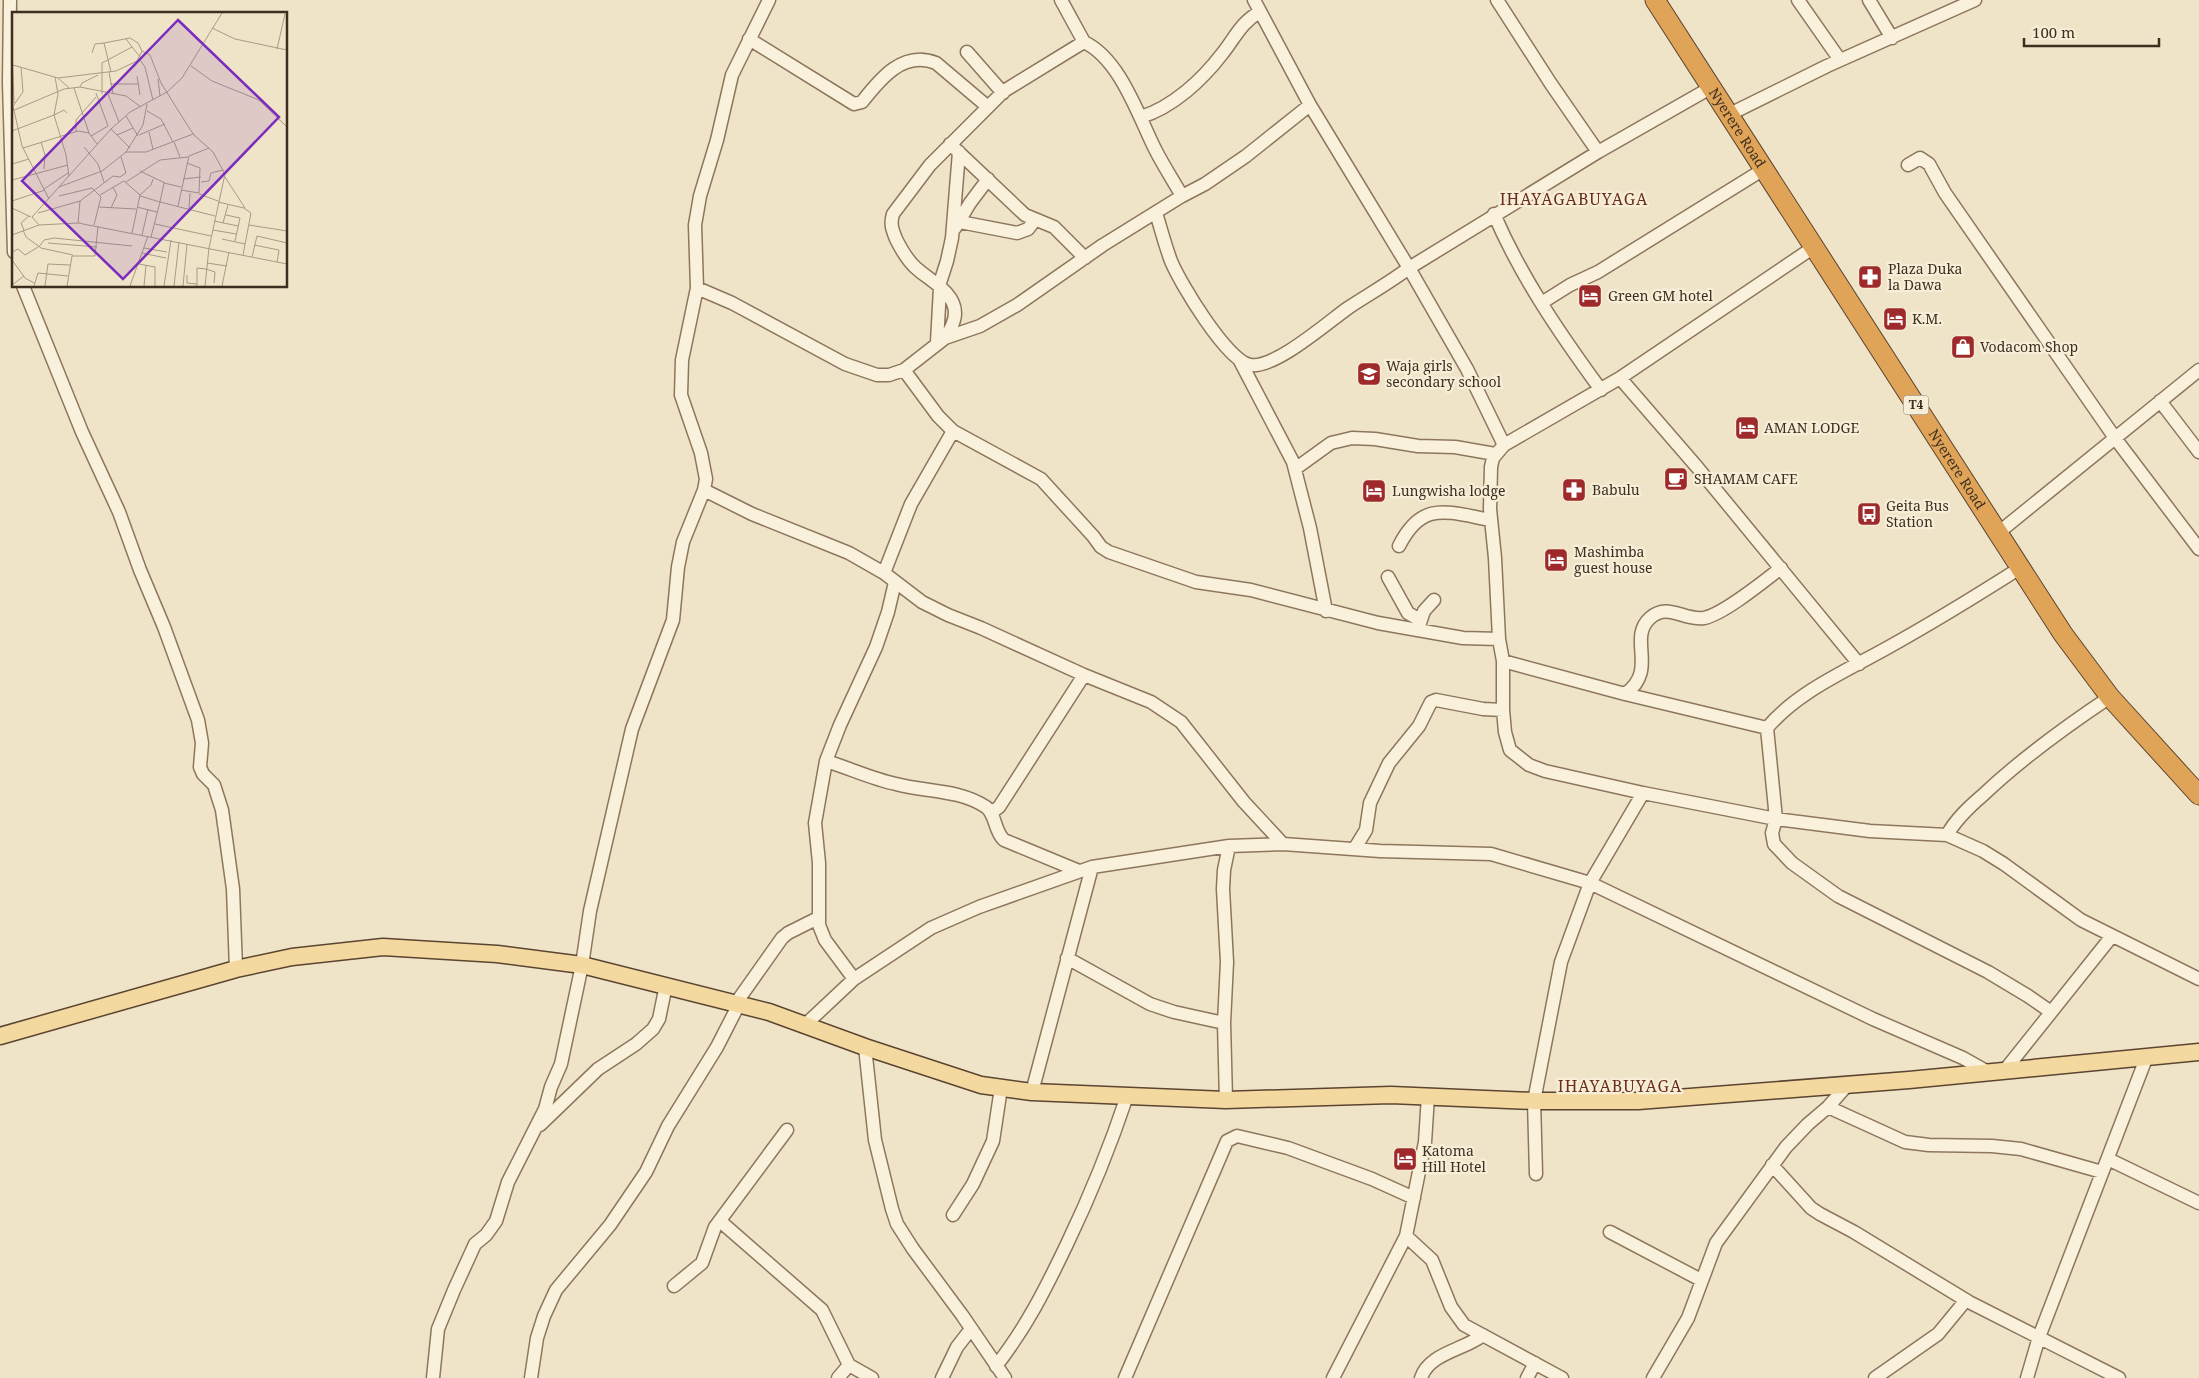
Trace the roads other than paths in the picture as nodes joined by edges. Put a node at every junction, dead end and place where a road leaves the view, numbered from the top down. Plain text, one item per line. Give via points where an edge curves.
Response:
1 (10, 0) edge
2 (769, 0) edge
3 (1061, 0) edge
4 (1254, 0) edge
5 (1497, 0) edge
6 (1655, 0) edge
7 (1798, 0) edge
8 (1868, 0) edge
9 (1976, 0) edge
10 (1260, 12) junction
11 (1892, 38) junction
12 (749, 39) junction
13 (1084, 42) junction
14 (967, 52) dead end
15 (1840, 60) junction
16 (1712, 87) junction
17 (1002, 93) junction
18 (1310, 105) junction
19 (988, 107) junction
20 (1728, 115) junction
21 (1141, 117) junction
22 (955, 148) junction
23 (1598, 152) junction
24 (1908, 165) dead end
25 (1764, 169) junction
26 (988, 179) junction
27 (12, 184) edge
28 (1182, 196) junction
29 (1156, 213) junction
30 (1494, 214) junction
31 (1036, 220) junction
32 (956, 227) junction
33 (1814, 247) junction
34 (1085, 258) junction
35 (1409, 268) junction
36 (940, 287) junction
37 (24, 288) edge
38 (696, 288) junction
39 (1543, 302) junction
40 (941, 340) junction
41 (1240, 361) junction
42 (904, 370) junction
43 (2199, 370) edge
44 (1620, 378) junction
45 (1601, 390) junction
46 (2160, 401) junction
47 (953, 431) junction
48 (2116, 438) junction
49 (1500, 449) junction
50 (2199, 452) edge
51 (1295, 469) junction
52 (704, 490) junction
53 (1491, 520) junction
54 (1998, 533) junction
55 (1398, 546) dead end
56 (2199, 549) edge
57 (1781, 568) junction
58 (2020, 568) junction
59 (884, 572) junction
60 (1388, 577) dead end
61 (895, 582) junction
62 (1434, 600) dead end
63 (1326, 611) junction
64 (1419, 625) junction
65 (1499, 639) junction
66 (1503, 661) junction
67 (1859, 664) junction
68 (1084, 675) junction
69 (1625, 694) junction
70 (2110, 697) junction
71 (1503, 710) junction
72 (1767, 728) junction
73 (826, 761) junction
74 (1643, 793) junction
75 (2199, 795) edge
76 (991, 814) junction
77 (1776, 819) junction
78 (1947, 835) junction
79 (1283, 844) junction
80 (1229, 846) junction
81 (1355, 848) junction
82 (1092, 867) junction
83 (1079, 871) junction
84 (1590, 883) junction
85 (818, 918) junction
86 (2112, 936) junction
87 (1067, 958) junction
88 (582, 965) junction
89 (236, 970) junction
90 (854, 978) junction
91 (2199, 979) edge
92 (666, 985) junction
93 (737, 1003) junction
94 (2051, 1012) junction
95 (1224, 1023) junction
96 (805, 1025) junction
97 (0, 1036) edge
98 (865, 1047) junction
99 (2199, 1052) edge
100 (2147, 1056) junction
101 (2005, 1070) junction
102 (1988, 1072) junction
103 (1849, 1083) junction
104 (1001, 1088) junction
105 (1032, 1092) junction
106 (1127, 1096) junction
107 (1428, 1096) junction
108 (1226, 1100) junction
109 (1534, 1101) junction
110 (1828, 1107) junction
111 (535, 1130) junction
112 (787, 1130) dead end
113 (2108, 1159) junction
114 (1772, 1165) junction
115 (2102, 1172) junction
116 (1536, 1174) dead end
117 (1414, 1198) junction
118 (2199, 1202) edge
119 (953, 1215) dead end
120 (720, 1221) junction
121 (1610, 1232) dead end
122 (1406, 1236) junction
123 (1701, 1280) junction
124 (674, 1286) dead end
125 (1966, 1300) junction
126 (971, 1329) junction
127 (1483, 1335) junction
128 (2039, 1337) junction
129 (1535, 1363) junction
130 (849, 1365) junction
131 (996, 1366) junction
132 (433, 1378) edge
133 (531, 1378) edge
134 (838, 1378) edge
135 (872, 1378) edge
136 (942, 1378) edge
137 (1005, 1378) edge
138 (1125, 1378) edge
139 (1333, 1378) edge
140 (1420, 1378) edge
141 (1527, 1378) edge
142 (1562, 1378) edge
143 (1653, 1378) edge
144 (1876, 1378) edge
145 (2027, 1378) edge
146 (2119, 1378) edge

1 - 27 street
2 - 12 street
3 - 13 street
4 - 10 street
5 - 23 street
6 - 16 highway, Nyerere Road / T4
7 - 15 street
8 - 11 street
9 - 11 street
10 - 18 street
10 - 21 street via 1242,25 1221,56 1187,90 1166,106
11 - 15 street
12 - 19 street via 854,104 862,102 890,69 926,60 936,64
12 - 38 street via 732,75 700,196 695,226
13 - 17 street
13 - 21 street via 1095,47 1116,73
14 - 17 street
15 - 20 street
16 - 20 highway, Nyerere Road / T4
16 - 23 street
17 - 19 street
18 - 28 street via 1246,156
18 - 35 street
19 - 22 street
20 - 25 highway, Nyerere Road / T4
21 - 28 street
22 - 26 street
22 - 32 street
22 - 36 street via 904,197 892,214 890,223 909,261
23 - 30 street
24 - 48 street via 1920,158 1928,164
25 - 33 highway, Nyerere Road / T4
25 - 39 street via 1598,272
26 - 31 street via 1026,216
26 - 32 street
28 - 29 street
29 - 34 street
29 - 41 street via 1172,263 1214,333
30 - 35 street
30 - 39 street via 1511,252
31 - 32 street via 1028,229 1017,233
31 - 34 street via 1054,227
32 - 36 street
33 - 44 street
33 - 54 highway, Nyerere Road / T4
34 - 40 street via 1017,305 980,326
35 - 41 street via 1278,357 1256,365
35 - 49 street via 1467,369
36 - 40 street
37 - 89 street via 118,512 198,720 202,743 200,767 214,785 222,810 233,889
38 - 42 street via 732,303 845,364 877,375
38 - 52 street via 680,387 701,453 706,479
39 - 45 street
40 - 42 street
41 - 51 street
42 - 47 street
43 - 46 street
44 - 45 street
44 - 57 street
45 - 49 street
46 - 48 street
46 - 50 street
47 - 59 street via 911,504
47 - 63 street via 1041,479 1100,547 1109,552 1196,582 1251,590
48 - 54 street
48 - 56 street
49 - 51 street via 1418,446 1352,438 1331,443
49 - 53 street via 1491,467
51 - 63 street
52 - 59 street via 752,514 821,540
52 - 88 street via 683,542 673,620 632,729 590,911
53 - 55 street via 1429,514 1410,527
53 - 65 street
54 - 58 highway, Nyerere Road / T4
57 - 67 street
57 - 69 street via 1744,596 1704,618 1663,611 1650,618 1642,638 1643,672
58 - 67 street
58 - 70 highway, Nyerere Road / T4
59 - 61 street
60 - 64 street via 1408,613
61 - 68 street via 922,602 948,615
61 - 73 street via 876,647
62 - 64 street via 1424,611
63 - 64 street
64 - 65 street via 1463,638
65 - 66 street
66 - 69 street
66 - 71 street
67 - 72 street via 1792,704
68 - 76 street
68 - 79 street via 1151,702 1181,722 1244,802
69 - 72 street
70 - 75 highway, Nyerere Road / T4
70 - 78 street via 2062,728 1997,781 1962,814
71 - 74 street via 1510,750 1529,765
71 - 81 street via 1436,700 1431,702 1419,726 1389,763 1370,803 1366,830
72 - 77 street
73 - 76 street via 895,784 943,791 981,804
73 - 85 street via 815,823
74 - 77 street
74 - 84 street
76 - 83 street via 1004,840
77 - 78 street via 1870,831
77 - 94 street via 1772,833 1774,844 1792,863 1838,896 1988,972
78 - 86 street via 1997,859 2081,920
79 - 80 street
79 - 81 street
80 - 82 street
80 - 95 street via 1223,889 1227,962
81 - 84 street via 1492,854
82 - 83 street
82 - 87 street
83 - 90 street via 978,907 931,928
84 - 102 street
84 - 109 street via 1561,962
85 - 90 street via 825,940
85 - 93 street via 782,938
86 - 91 street
86 - 94 street
87 - 95 street via 1150,1004
87 - 105 street
88 - 89 main road via 497,954 383,947 292,957
88 - 92 main road
88 - 111 street via 560,1064
89 - 97 main road
90 - 96 street
92 - 93 main road
92 - 111 street via 658,1019 650,1032 598,1069
93 - 96 main road
93 - 133 street via 717,1047 668,1126 646,1172 610,1225 556,1290 537,1338
94 - 101 street
95 - 108 street
96 - 98 main road
98 - 104 main road via 980,1085
98 - 126 street via 875,1140 897,1224
99 - 100 main road
100 - 101 main road
100 - 113 street
101 - 102 main road
102 - 103 main road
103 - 109 main road via 1638,1101
103 - 110 street
104 - 105 main road
104 - 119 street via 993,1141 973,1184
105 - 106 main road
106 - 108 main road
106 - 131 street via 1104,1163 1052,1277 1021,1333
107 - 108 main road
107 - 109 main road
107 - 117 street via 1425,1142
109 - 116 street
110 - 114 street via 1801,1131
110 - 115 street via 1905,1142 2022,1149
111 - 132 street via 508,1182 496,1221 475,1244 454,1290 438,1329
112 - 120 street
113 - 115 street
113 - 118 street
114 - 123 street via 1716,1242
114 - 125 street via 1811,1208
115 - 128 street
117 - 122 street
117 - 138 street via 1372,1178 1288,1148 1238,1136 1227,1141
120 - 124 street via 714,1227 702,1263
120 - 130 street via 822,1310
121 - 123 street
122 - 127 street via 1432,1260 1451,1308 1464,1324
122 - 139 street
123 - 143 street via 1688,1318
125 - 128 street
125 - 144 street via 1938,1334
126 - 131 street
126 - 136 street
127 - 129 street
127 - 140 street via 1473,1343 1436,1359
128 - 145 street
128 - 146 street
129 - 141 street
129 - 142 street
130 - 134 street
130 - 135 street
131 - 137 street

